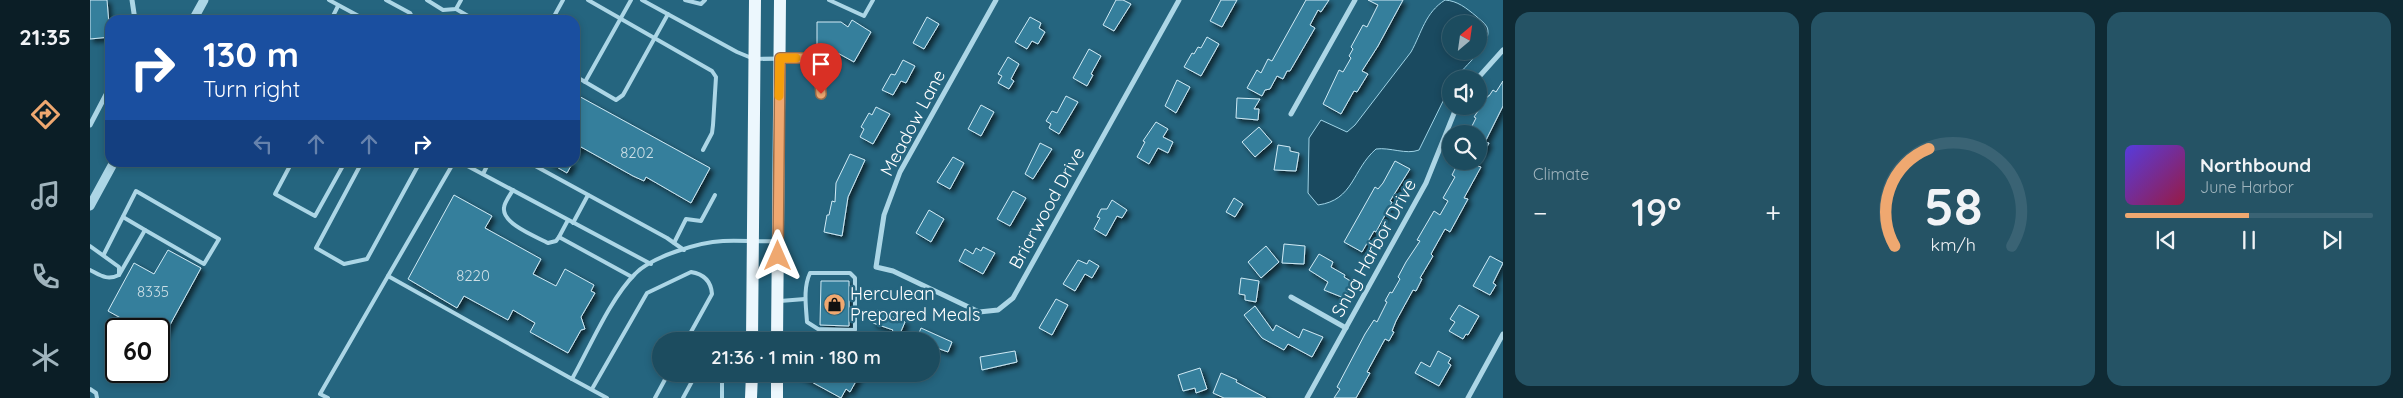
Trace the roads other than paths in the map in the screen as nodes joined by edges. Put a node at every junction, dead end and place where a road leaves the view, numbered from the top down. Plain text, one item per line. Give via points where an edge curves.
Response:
1 (132, 0) edge
2 (204, 0) edge
3 (329, 0) edge
4 (386, 0) edge
5 (427, 0) edge
6 (461, 0) edge
7 (563, 0) edge
8 (588, 0) edge
9 (631, 0) edge
10 (642, 0) edge
11 (685, 0) edge
12 (705, 0) edge
13 (755, 0) edge
14 (780, 0) edge
15 (829, 0) edge
16 (873, 0) edge
17 (996, 0) edge
18 (1179, 0) edge
19 (1355, 0) edge
20 (840, 2) edge
21 (338, 6) junction
22 (456, 9) junction
23 (668, 14) junction
24 (134, 15) edge
25 (196, 15) edge
26 (334, 15) edge
27 (356, 15) edge
28 (411, 15) edge
29 (466, 15) edge
30 (555, 15) edge
31 (621, 18) junction
32 (655, 38) junction
33 (1503, 50) edge
34 (780, 58) junction
35 (754, 59) junction
36 (1485, 70) edge
37 (580, 79) edge
38 (586, 82) junction
39 (821, 94) dead end
40 (105, 97) edge
41 (1291, 114) dead end
42 (1453, 115) edge
43 (90, 125) edge
44 (703, 150) dead end
45 (111, 167) edge
46 (289, 167) edge
47 (342, 167) edge
48 (359, 167) edge
49 (417, 167) edge
50 (451, 167) edge
51 (470, 167) edge
52 (486, 167) edge
53 (537, 167) edge
54 (483, 174) junction
55 (513, 190) junction
56 (588, 195) junction
57 (715, 195) dead end
58 (90, 206) edge
59 (123, 217) junction
60 (568, 220) junction
61 (574, 222) junction
62 (146, 230) junction
63 (559, 237) junction
64 (778, 241) junction
65 (753, 242) junction
66 (674, 243) junction
67 (90, 246) edge
68 (684, 250) junction
69 (104, 254) junction
70 (651, 264) junction
71 (876, 267) joint
72 (90, 270) edge
73 (119, 275) junction
74 (388, 276) junction
75 (632, 277) junction
76 (1291, 297) dead end
77 (805, 300) junction
78 (778, 301) junction
79 (1346, 328) junction
80 (691, 332) edge
81 (752, 332) edge
82 (778, 332) edge
83 (1503, 334) edge
84 (572, 379) junction
85 (664, 382) edge
86 (692, 382) edge
87 (722, 382) edge
88 (752, 382) edge
89 (777, 382) edge
90 (90, 389) edge
91 (592, 390) junction
92 (602, 397) edge
93 (97, 398) edge
94 (328, 398) edge
95 (608, 398) edge
96 (655, 398) edge
97 (683, 398) edge
98 (722, 398) edge
99 (752, 398) edge
100 (777, 398) edge
101 (1307, 398) edge
102 (1468, 398) edge

1 - 24 street
2 - 25 street
3 - 21 lane
4 - 28 lane
5 - 22 lane via 443,10
6 - 22 lane
7 - 30 lane
8 - 31 lane
9 - 31 lane
10 - 23 lane
11 - 12 lane via 701,4
13 - 35 main road
14 - 34 main road
15 - 20 lane
16 - 20 lane via 864,16
17 - 71 street, Meadow Lane via 896,180 882,225
18 - 71 street, Briarwood Drive via 1016,294 1006,305 993,312 979,312 893,271
19 - 41 street
21 - 26 lane
21 - 27 lane
22 - 29 lane
23 - 32 lane
23 - 35 lane
31 - 32 lane
31 - 38 lane
32 - 38 lane via 623,95 616,100
32 - 44 lane via 716,76 712,133
33 - 36 street
34 - 35 lane
34 - 39 lane via 818,58
34 - 64 main road
35 - 65 main road
37 - 38 lane
40 - 43 street
42 - 79 street, Snug Harbor Drive via 1426,182
45 - 58 street
46 - 47 lane via 275,194 315,216
48 - 49 lane via 316,248 344,264 367,258
50 - 74 lane
51 - 54 lane
52 - 54 lane
53 - 56 lane
54 - 55 lane
55 - 60 lane
55 - 63 lane via 504,208 505,216 512,224 548,243
56 - 61 lane
56 - 66 lane
57 - 66 lane via 701,221 686,219
59 - 62 lane
59 - 62 lane via 136,191 219,239 204,264
59 - 69 lane
60 - 61 lane
60 - 63 lane
61 - 70 lane
62 - 73 lane
63 - 75 lane
64 - 65 lane
64 - 78 main road
65 - 68 lane via 721,241
65 - 81 main road
66 - 68 lane
67 - 69 lane
68 - 70 lane
69 - 73 lane via 119,267
70 - 75 lane
72 - 73 lane via 104,277
74 - 84 lane
74 - 94 lane via 320,394
75 - 84 lane via 620,292
76 - 79 street
77 - 77 lane via 807,322 818,328 855,330 855,278 850,273 810,273
77 - 78 lane
78 - 82 main road
79 - 101 street, Snug Harbor Drive
80 - 91 lane via 712,294 707,280 691,272 647,293
83 - 102 street
84 - 91 lane
85 - 96 lane
86 - 97 lane
87 - 98 lane
88 - 99 main road
89 - 100 main road
90 - 93 lane
91 - 92 lane
92 - 95 lane

